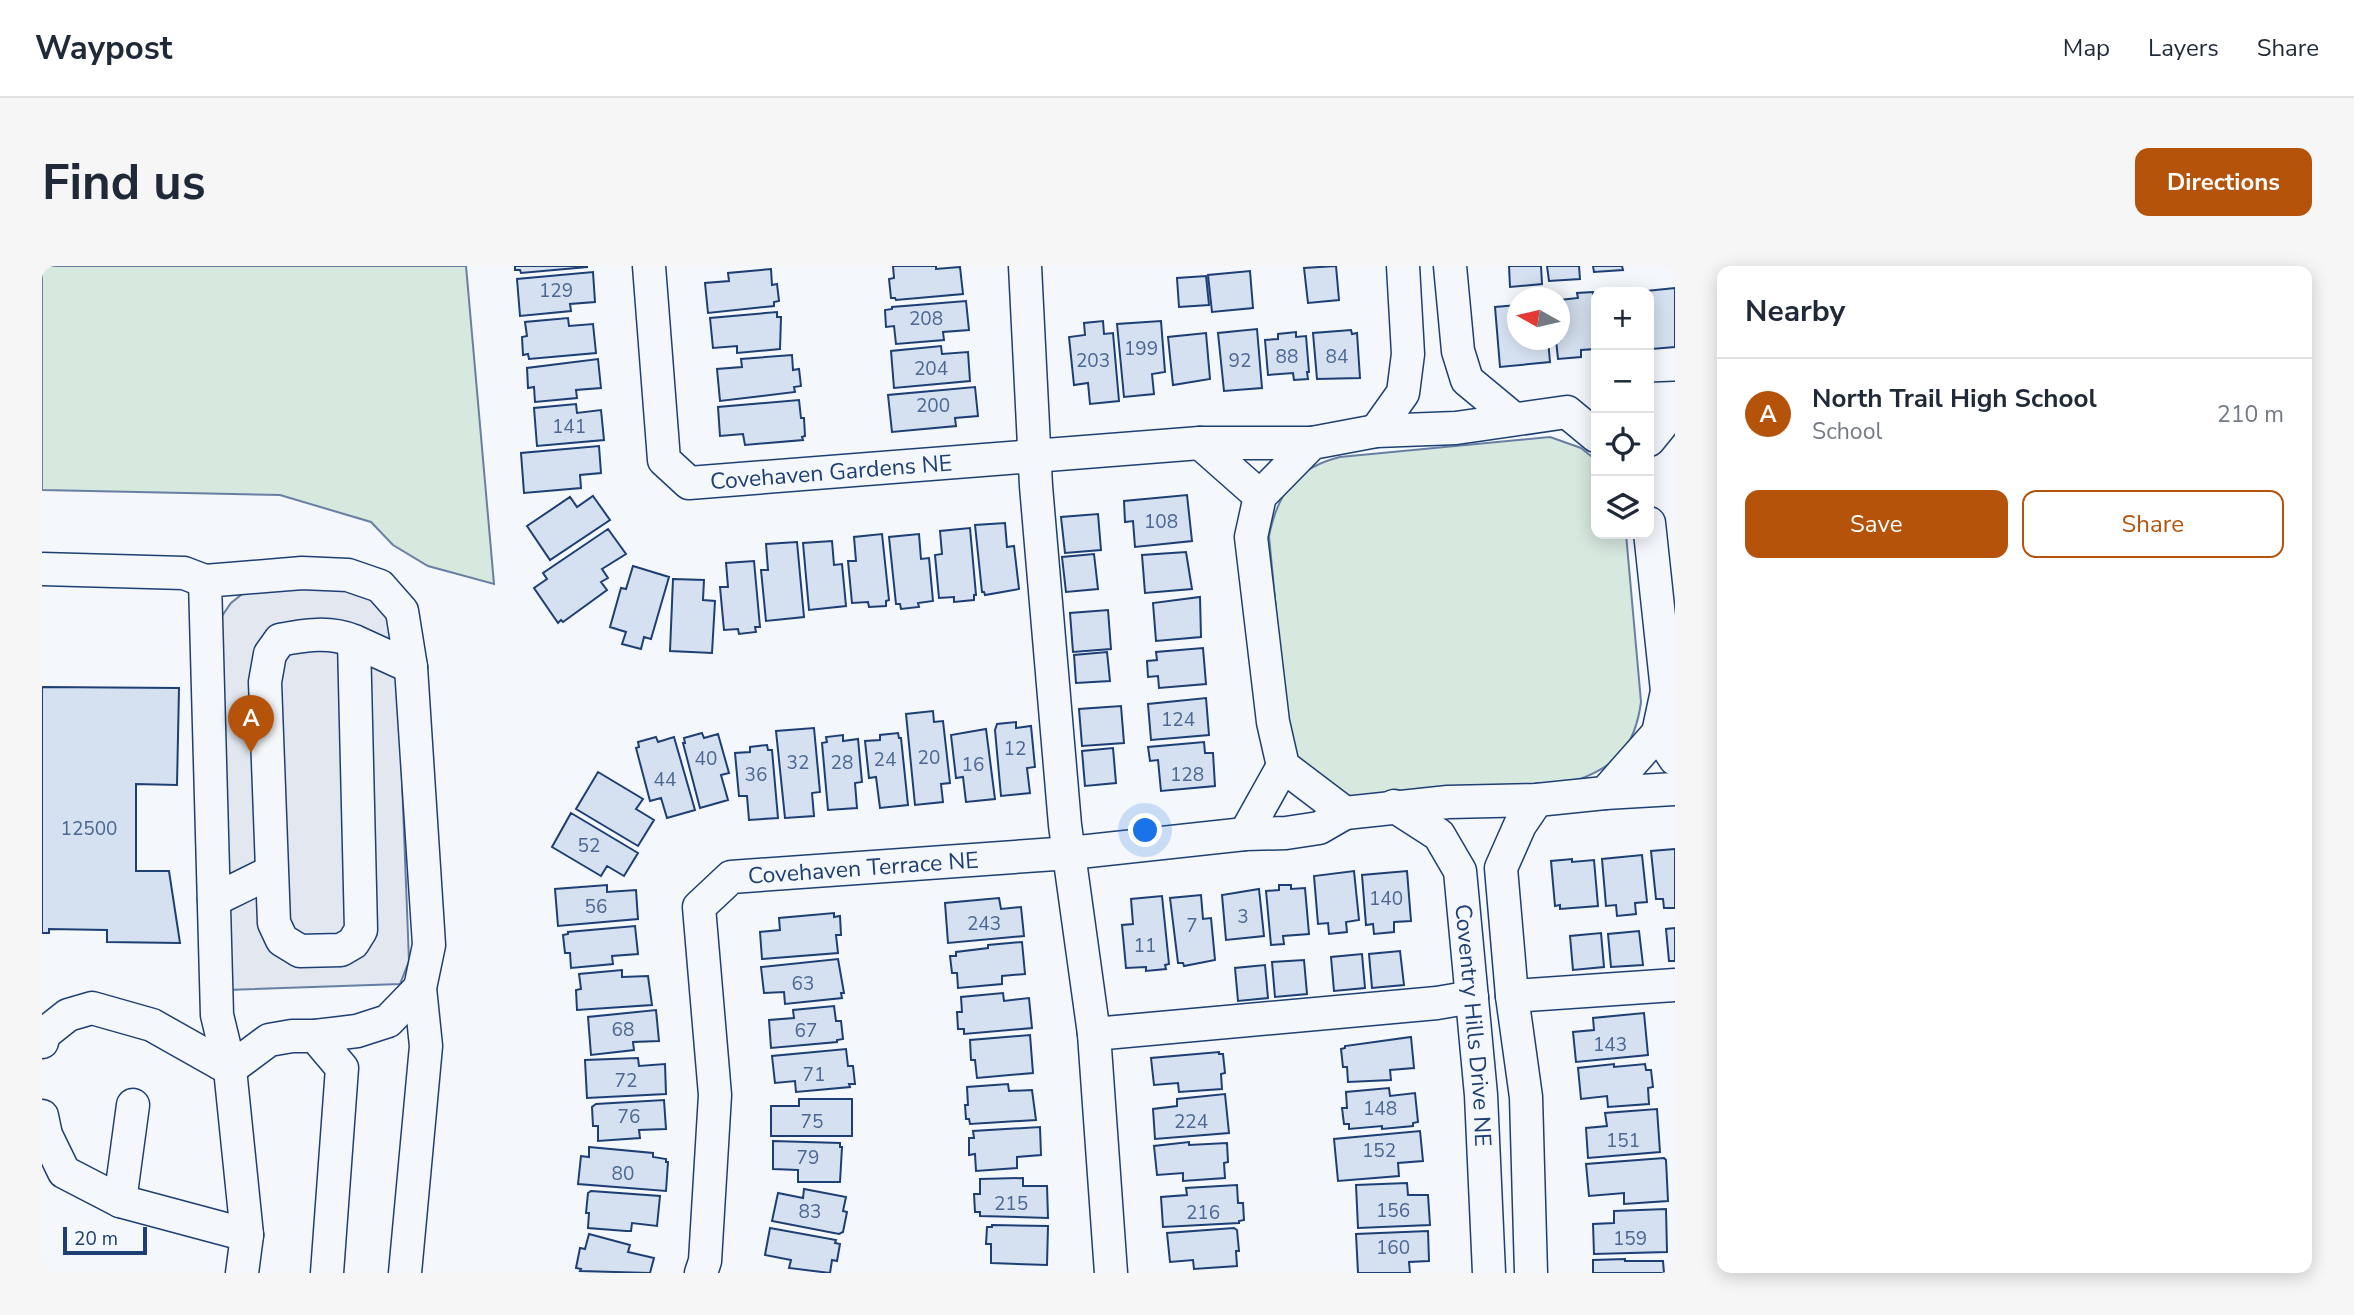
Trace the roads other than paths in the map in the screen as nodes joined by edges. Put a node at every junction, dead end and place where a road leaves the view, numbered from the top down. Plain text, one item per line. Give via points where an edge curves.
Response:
1 (649, 266) edge
2 (1026, 266) edge
3 (1403, 266) edge
4 (1450, 266) edge
5 (1675, 398) edge
6 (1654, 399) edge
7 (1582, 407) edge
8 (1675, 408) edge
9 (1514, 419) junction
10 (1591, 426) edge
11 (1376, 431) junction
12 (1654, 434) edge
13 (1199, 443) junction
14 (1312, 443) junction
15 (1033, 457) junction
16 (1260, 496) junction
17 (1651, 539) edge
18 (42, 569) edge
19 (205, 581) junction
20 (354, 641) junction
21 (411, 667) junction
22 (1658, 733) junction
23 (1675, 759) edge
24 (1283, 765) junction
25 (1675, 789) edge
26 (1605, 793) junction
27 (1536, 800) junction
28 (1394, 806) junction
29 (1345, 813) junction
30 (1255, 834) junction
31 (1070, 853) junction
32 (271, 872) junction
33 (214, 900) junction
34 (1675, 985) edge
35 (420, 988) junction
36 (1512, 996) junction
37 (1472, 997) junction
38 (1094, 1034) junction
39 (315, 1036) junction
40 (42, 1042) edge
41 (230, 1069) junction
42 (133, 1105) dead end
43 (42, 1116) edge
44 (120, 1201) junction
45 (247, 1235) junction
46 (242, 1273) edge
47 (327, 1273) edge
48 (405, 1273) edge
49 (701, 1273) edge
50 (1111, 1273) edge
51 (1489, 1273) edge
52 (1531, 1273) edge

1 - 15 street, Covehaven Gardens NE via 664,460 689,483
2 - 15 street
3 - 11 street via 1408,354 1402,393
4 - 9 street via 1458,351 1467,380
5 - 6 street
7 - 9 street
7 - 10 street
8 - 12 street
9 - 11 street via 1456,428
11 - 14 street
13 - 14 street, Covehaven Gardens NE
13 - 15 street, Covehaven Gardens NE
13 - 16 street
14 - 16 street
15 - 31 street
16 - 24 street via 1251,537 1273,722
17 - 22 street via 1667,691
18 - 19 street via 184,573
19 - 21 street via 302,573 348,575 380,586 402,611
19 - 33 street
20 - 21 street
20 - 32 street via 308,634 280,640 270,654 265,682
20 - 32 street via 361,930 353,943 341,950 300,951 282,940 274,923
21 - 35 street via 429,944
22 - 23 street
22 - 26 street
24 - 29 street
24 - 30 street
25 - 26 street
26 - 27 street
27 - 28 street
27 - 36 street, Coventry Hills Drive NE via 1501,868
28 - 29 street
28 - 37 street, Coventry Hills Drive NE via 1439,835 1460,872
29 - 30 street via 1319,828
30 - 31 street, Covehaven Terrace NE
31 - 38 street
31 - 49 street, Covehaven Terrace NE via 732,877 699,907 715,1095
32 - 33 street
33 - 41 street via 217,1015
34 - 36 street
35 - 39 street via 388,1021 357,1031
35 - 48 street via 426,1046
36 - 52 street, Coventry Hills Drive NE via 1526,1097
37 - 38 street
37 - 51 street, Coventry Hills Drive NE
38 - 50 street
39 - 41 street via 269,1040
39 - 47 street via 341,1068
40 - 41 street via 44,1034 68,1015 92,1008 152,1025
41 - 45 street
42 - 44 street
43 - 44 street via 64,1172
44 - 45 street
45 - 46 street

